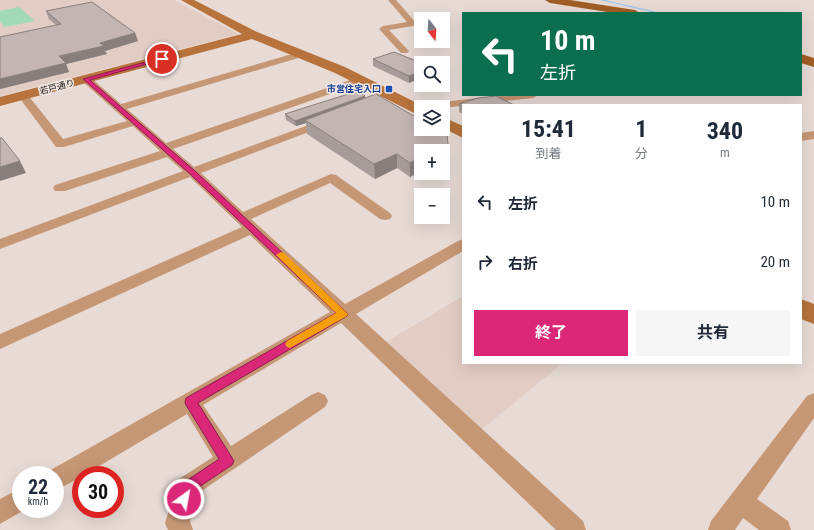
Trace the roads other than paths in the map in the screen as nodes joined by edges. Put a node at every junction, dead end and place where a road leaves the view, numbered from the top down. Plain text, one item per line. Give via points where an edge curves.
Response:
1 (186, 0) edge
2 (392, 0) edge
3 (550, 0) edge
4 (583, 2) edge
5 (630, 12) edge
6 (253, 35) junction
7 (404, 51) dead end
8 (302, 54) junction
9 (802, 58) edge
10 (814, 63) edge
11 (86, 79) junction
12 (360, 80) junction
13 (23, 96) junction
14 (392, 96) junction
15 (524, 96) edge
16 (0, 102) edge
17 (378, 102) edge
18 (414, 105) edge
19 (450, 105) edge
20 (120, 108) junction
21 (341, 116) edge
22 (135, 122) junction
23 (450, 126) edge
24 (462, 132) edge
25 (814, 135) edge
26 (802, 137) edge
27 (166, 150) junction
28 (192, 172) junction
29 (60, 188) dead end
30 (385, 216) dead end
31 (247, 223) junction
32 (0, 244) edge
33 (462, 245) edge
34 (802, 309) edge
35 (343, 314) junction
36 (814, 315) edge
37 (0, 342) edge
38 (318, 401) dead end
39 (190, 402) junction
40 (812, 410) edge
41 (228, 461) junction
42 (64, 475) edge
43 (741, 502) junction
44 (12, 505) edge
45 (0, 512) edge
46 (181, 530) edge
47 (574, 530) edge
48 (720, 530) edge
49 (779, 530) edge

1 - 6 street
2 - 7 street via 414,24 383,29
3 - 4 main road
4 - 5 main road
6 - 8 street
6 - 11 street, 若戸通り
8 - 12 street
8 - 20 street
9 - 10 main road
11 - 13 street, 若戸通り
11 - 20 street
12 - 14 street
12 - 27 street
13 - 16 street, 若戸通り
13 - 22 street via 60,144
14 - 17 street
14 - 18 street
15 - 19 street
20 - 22 street
21 - 28 street
22 - 27 street
23 - 24 street
25 - 26 street
27 - 28 street
27 - 29 street
28 - 31 street
28 - 32 street
30 - 31 street via 331,178
31 - 35 street
31 - 37 street
33 - 35 street
34 - 36 street
35 - 39 street
35 - 47 street
38 - 41 street
39 - 41 street
39 - 42 street
40 - 43 street
41 - 46 street via 187,488 177,522
43 - 48 street
43 - 49 street
44 - 45 street

